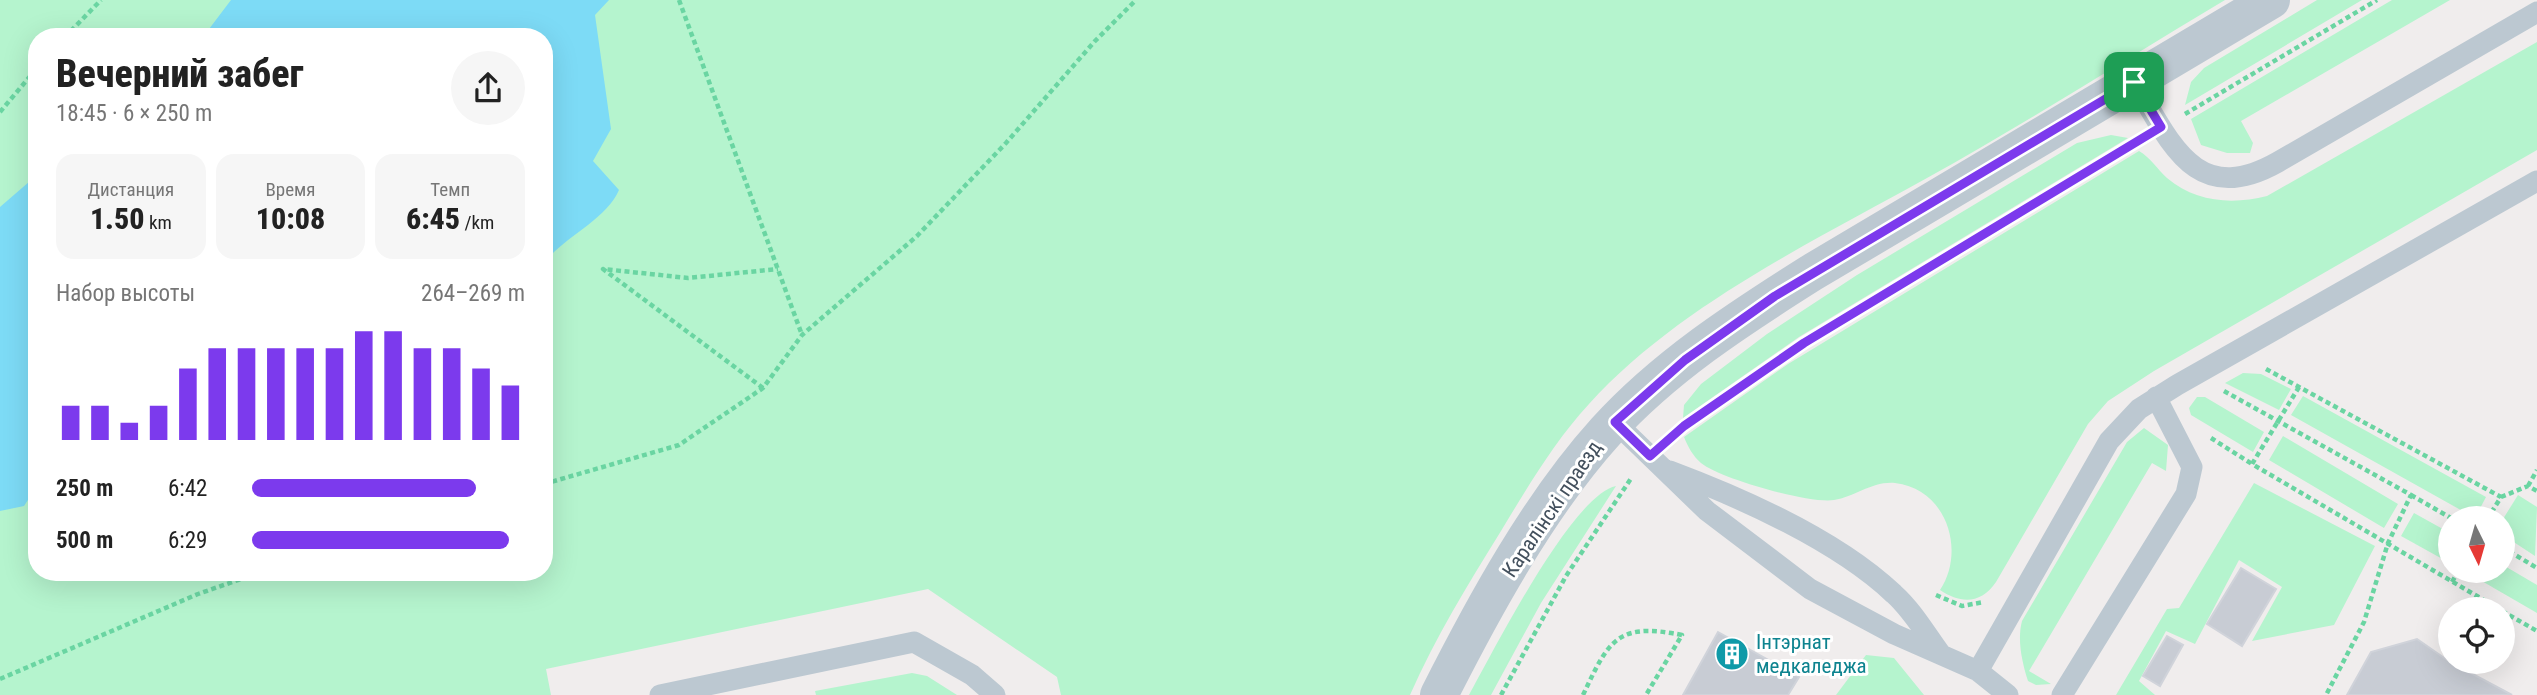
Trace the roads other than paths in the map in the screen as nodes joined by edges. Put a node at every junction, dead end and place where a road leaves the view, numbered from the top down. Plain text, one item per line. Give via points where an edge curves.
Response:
1 (2271, 0) edge
2 (2537, 12) edge
3 (2134, 82) junction
4 (2537, 181) edge
5 (2156, 397) junction
6 (1615, 422) junction
7 (1656, 462) junction
8 (1942, 655) junction
9 (1978, 671) junction
10 (660, 695) edge
11 (995, 695) edge
12 (1439, 695) edge
13 (2008, 695) edge
14 (2062, 695) edge

1 - 3 street, Каралінскі праезд
2 - 3 lane via 2256,173 2218,175 2192,166 2179,155
3 - 6 street, Каралінскі праезд via 1766,302 1685,360
4 - 5 lane
5 - 9 lane via 2109,442
5 - 14 lane via 2192,467 2186,494
6 - 7 lane
6 - 12 street, Каралінскі праезд via 1532,532
7 - 8 lane via 1707,511 1810,589
7 - 8 lane via 1733,494 1842,552 1896,594
8 - 9 lane
9 - 13 lane
10 - 11 lane via 914,642 972,675

